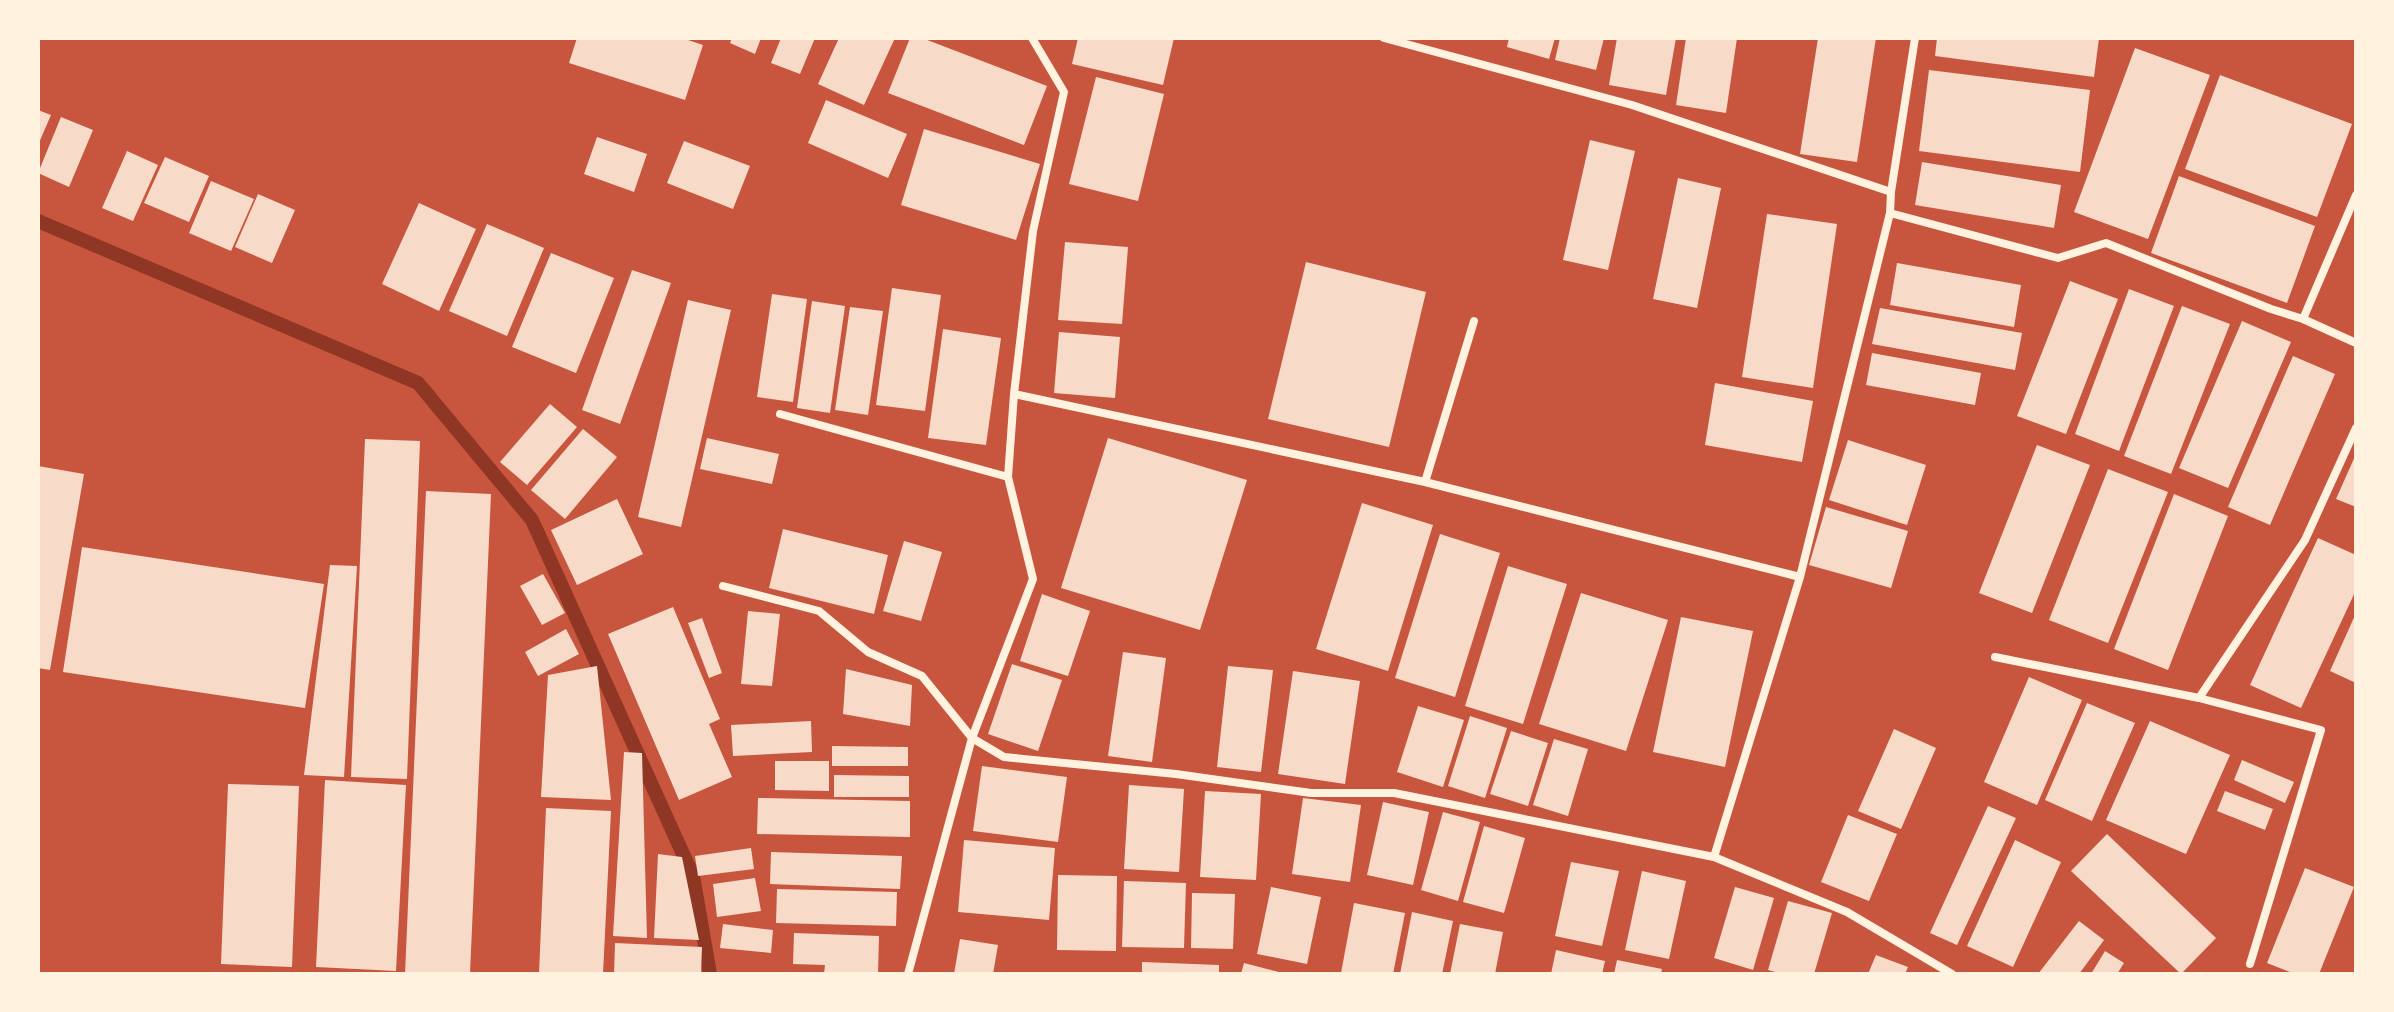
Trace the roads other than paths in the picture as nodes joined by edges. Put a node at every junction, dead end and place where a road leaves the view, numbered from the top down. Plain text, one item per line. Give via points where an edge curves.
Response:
1 (1032, 38) edge
2 (1384, 38) edge
3 (1915, 38) edge
4 (1891, 192) junction
5 (2356, 195) edge
6 (1890, 213) junction
7 (2303, 319) junction
8 (1474, 321) dead end
9 (2356, 343) edge
10 (1014, 394) junction
11 (780, 414) dead end
12 (2356, 428) edge
13 (1008, 477) junction
14 (1425, 482) junction
15 (1800, 577) junction
16 (723, 586) dead end
17 (1995, 657) dead end
18 (2199, 698) junction
19 (972, 738) junction
20 (1714, 857) junction
21 (2250, 964) dead end
22 (908, 974) edge
23 (1952, 974) edge

1 - 10 street via 1064,92 1033,231
2 - 4 street via 1632,105
3 - 4 street
4 - 6 street
5 - 7 street
6 - 7 street via 2058,258 2106,243
6 - 15 street
7 - 9 street
8 - 14 street
10 - 13 street
10 - 14 street
11 - 13 street
12 - 18 street via 2305,540
13 - 19 street via 1033,579
14 - 15 street
15 - 20 street
16 - 19 street via 819,611 868,652 922,676
17 - 18 street
18 - 21 street via 2321,730
19 - 20 street via 1004,757 1311,793 1394,793
19 - 22 street
20 - 23 street via 1847,912

